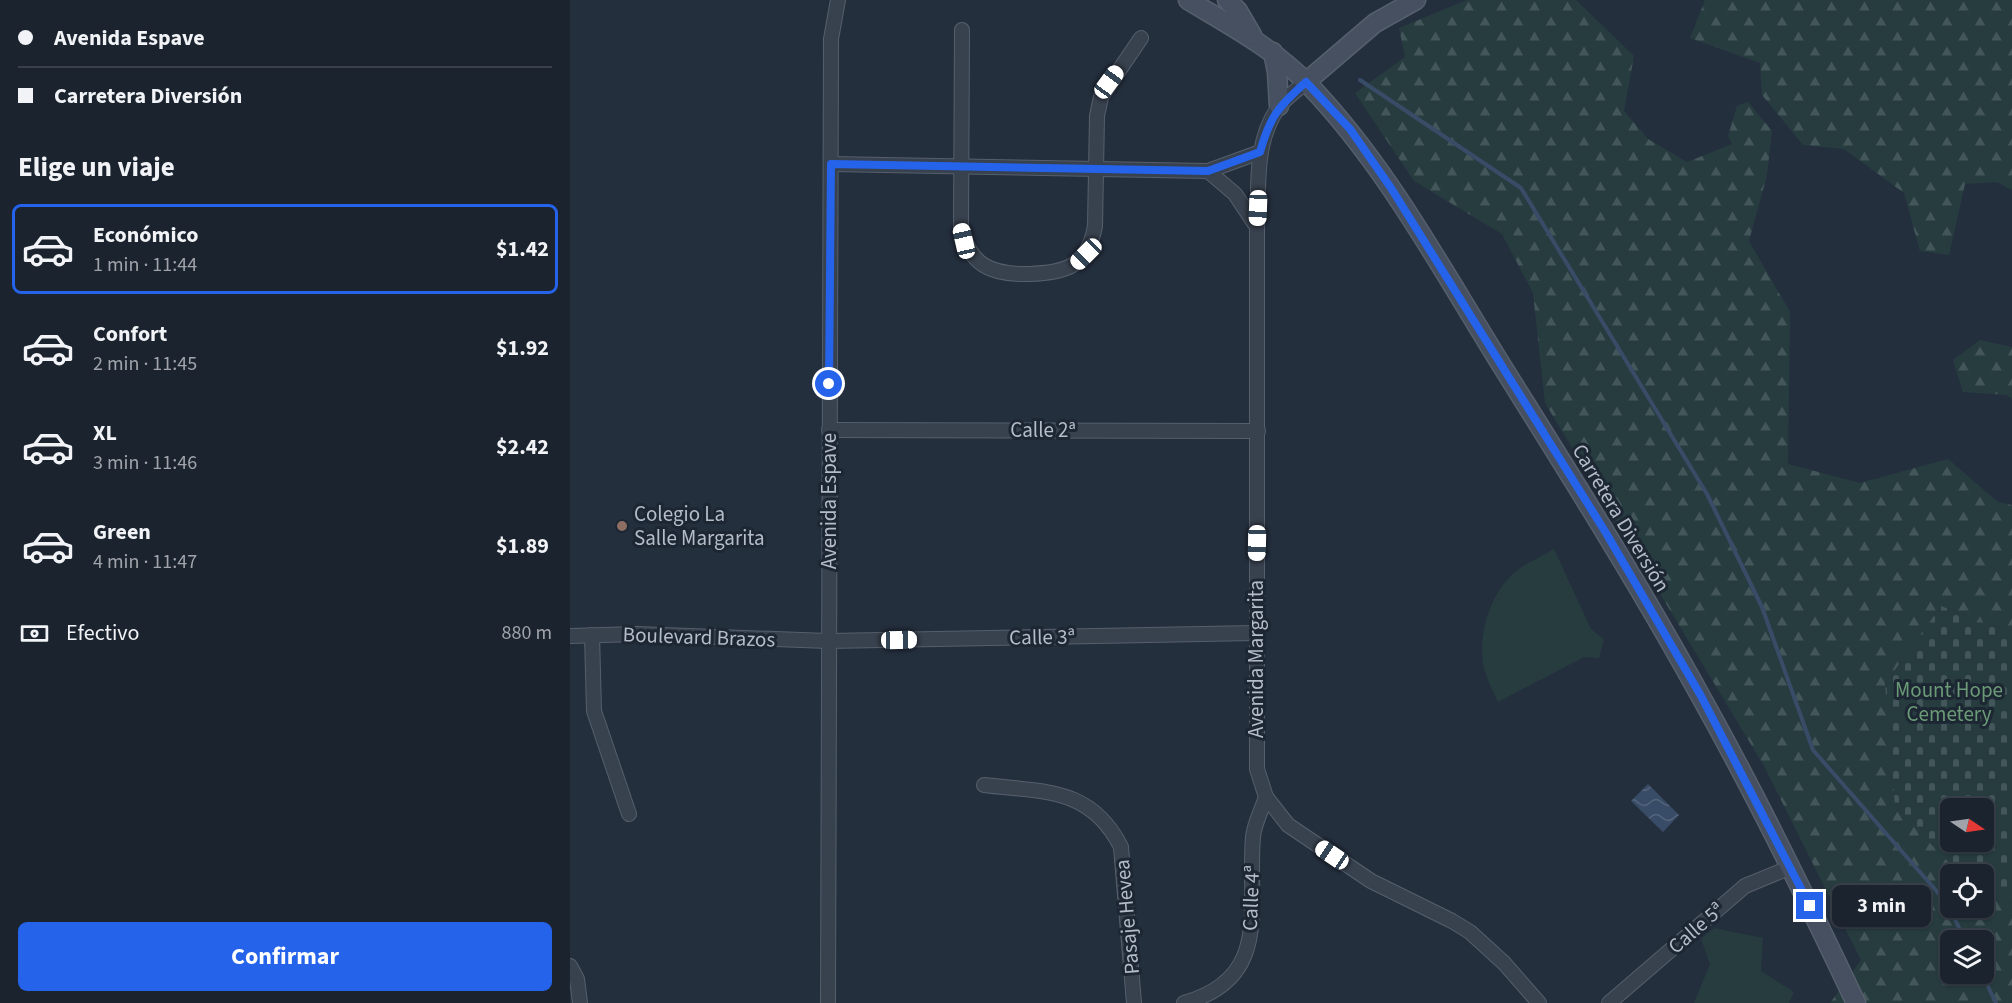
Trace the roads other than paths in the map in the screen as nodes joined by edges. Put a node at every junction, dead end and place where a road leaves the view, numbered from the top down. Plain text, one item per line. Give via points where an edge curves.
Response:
1 (838, 0) edge
2 (1188, 0) edge
3 (1227, 0) edge
4 (1416, 0) edge
5 (962, 30) dead end
6 (1253, 37) junction
7 (1141, 38) dead end
8 (1273, 52) junction
9 (1306, 82) junction
10 (1279, 106) junction
11 (1260, 152) junction
12 (831, 164) junction
13 (961, 166) junction
14 (1095, 168) junction
15 (1208, 171) junction
16 (1257, 227) junction
17 (829, 430) junction
18 (1258, 431) junction
19 (1256, 633) junction
20 (592, 635) junction
21 (570, 636) edge
22 (828, 641) junction
23 (984, 785) dead end
24 (1266, 797) junction
25 (629, 814) dead end
26 (1791, 867) junction
27 (570, 966) edge
28 (580, 1003) edge
29 (828, 1003) edge
30 (1134, 1003) edge
31 (1184, 1003) edge
32 (1539, 1003) edge
33 (1609, 1003) edge
34 (1856, 1003) edge

1 - 12 street, Avenida Espave via 831,39
2 - 6 main road
3 - 6 main road
4 - 9 main road via 1375,23
5 - 13 street
6 - 8 main road, Carretera Diversión
7 - 14 street via 1101,97
8 - 9 main road, Carretera Diversión
8 - 10 main road
9 - 10 street, Avenida Margarita
9 - 26 main road, Carretera Diversión via 1350,129 1391,188 1600,523 1701,696
10 - 11 street, Avenida Margarita
11 - 15 street
11 - 16 street, Avenida Margarita
12 - 13 street
12 - 17 street, Avenida Espave
13 - 14 street
13 - 14 street via 964,241 980,263 1014,275 1063,271 1086,254 1095,226
14 - 15 street
15 - 16 street via 1235,194
16 - 18 street, Avenida Margarita
17 - 18 street, Calle 2ª
17 - 22 street, Avenida Espave
18 - 19 street, Avenida Margarita
19 - 22 street, Calle 3ª
19 - 24 street, Avenida Margarita via 1257,769
20 - 21 street, Boulevard Brazos
20 - 22 street, Boulevard Brazos
20 - 25 street via 594,711
22 - 29 street, Avenida Espave
23 - 30 street, Pasaje Hevea via 1075,798 1092,808 1113,832 1121,847
24 - 31 street, Calle 4ª via 1253,834 1252,926 1248,948 1239,969 1223,985
24 - 32 street, Avenida Margarita via 1288,825 1371,881 1470,932
26 - 33 street, Calle 5ª via 1745,886
26 - 34 main road, Carretera Diversión
27 - 28 street via 577,979

